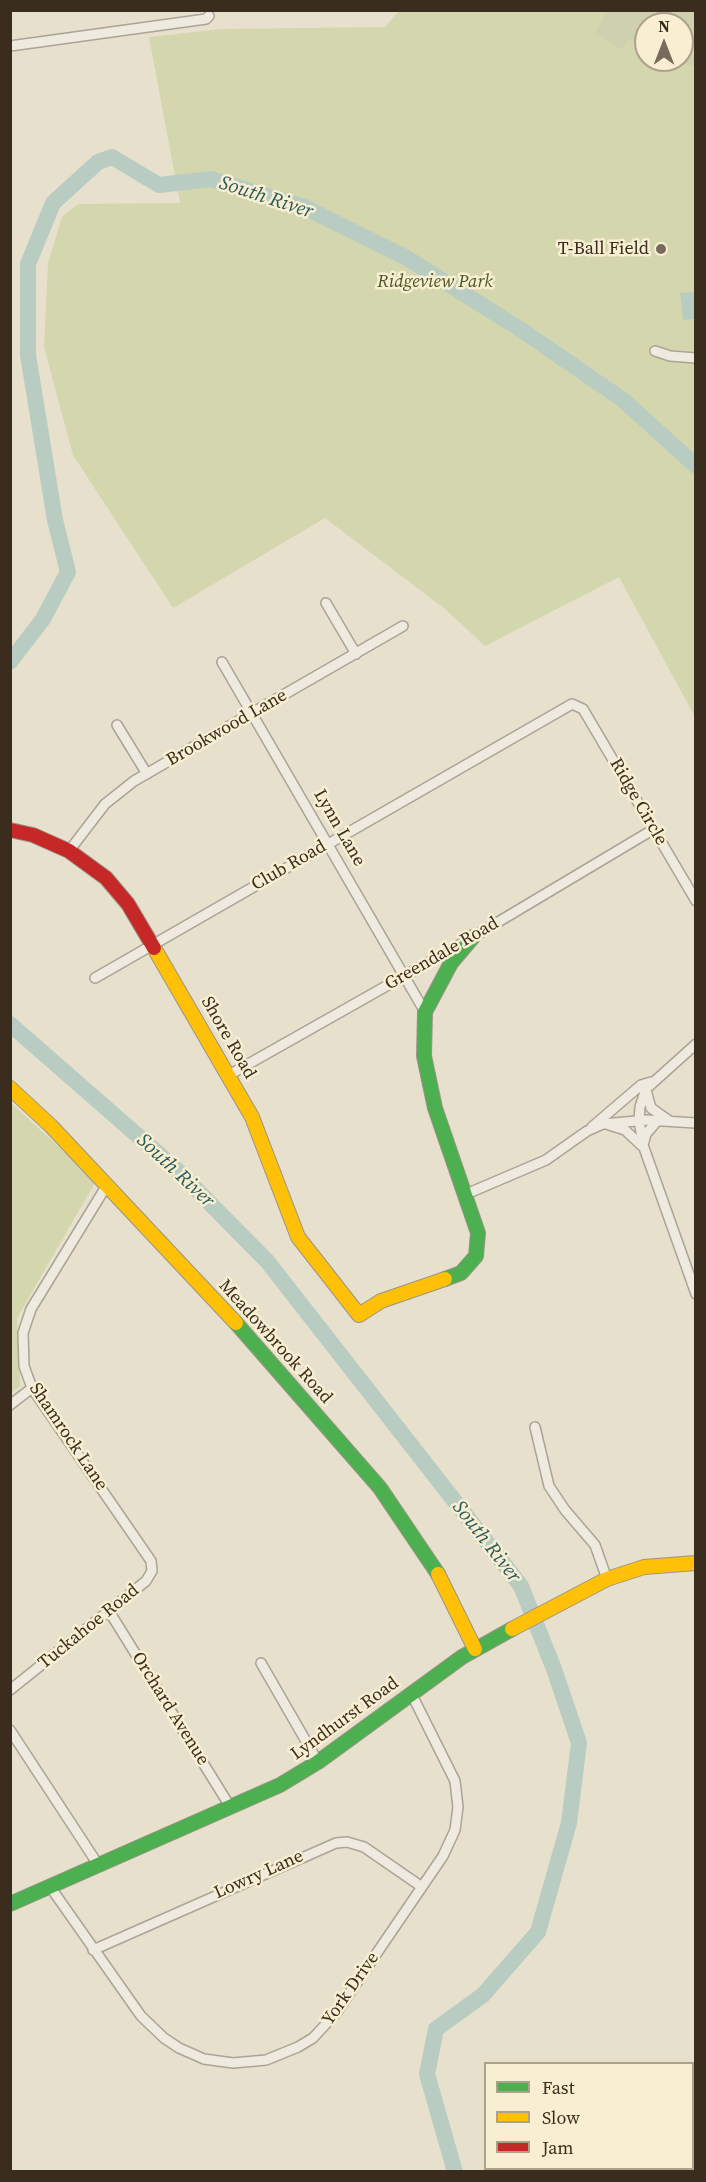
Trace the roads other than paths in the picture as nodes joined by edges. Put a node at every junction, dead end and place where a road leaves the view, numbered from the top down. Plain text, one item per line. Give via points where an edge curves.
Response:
1 (209, 16) dead end
2 (10, 46) edge
3 (655, 351) dead end
4 (696, 358) edge
5 (326, 603) dead end
6 (403, 626) dead end
7 (356, 654) junction
8 (222, 662) dead end
9 (577, 705) joint
10 (252, 713) junction
11 (117, 725) dead end
12 (147, 774) junction
13 (654, 829) junction
14 (10, 830) edge
15 (327, 843) junction
16 (69, 851) junction
17 (696, 901) edge
18 (473, 937) junction
19 (153, 945) junction
20 (404, 976) junction
21 (95, 978) dead end
22 (426, 1012) junction
23 (696, 1044) edge
24 (229, 1075) junction
25 (648, 1086) junction
26 (10, 1088) edge
27 (639, 1120) junction
28 (657, 1120) junction
29 (670, 1121) junction
30 (696, 1123) edge
31 (603, 1124) junction
32 (587, 1131) junction
33 (643, 1147) junction
34 (107, 1185) junction
35 (464, 1195) junction
36 (696, 1294) edge
37 (32, 1388) junction
38 (10, 1405) edge
39 (535, 1427) dead end
40 (149, 1557) joint
41 (696, 1563) edge
42 (607, 1579) junction
43 (110, 1611) junction
44 (475, 1649) junction
45 (261, 1663) dead end
46 (10, 1690) edge
47 (411, 1693) junction
48 (10, 1730) edge
49 (318, 1762) junction
50 (231, 1808) junction
51 (99, 1866) junction
52 (422, 1887) junction
53 (51, 1888) junction
54 (10, 1904) edge
55 (93, 1950) junction

1 - 2 street
3 - 4 street
5 - 7 street
6 - 7 street, Brookwood Lane
7 - 10 street, Brookwood Lane
8 - 10 street, Lynn Lane
9 - 13 street, Ridge Circle
9 - 15 street, Club Road via 567,705
10 - 12 street, Brookwood Lane
10 - 15 street, Lynn Lane
11 - 12 street
12 - 16 street, Brookwood Lane via 105,804
13 - 17 street, Ridge Circle
13 - 18 street, Greendale Road
14 - 16 street, Shore Road via 33,835
15 - 19 street, Club Road
15 - 20 street, Lynn Lane
16 - 19 street, Shore Road via 119,892
18 - 20 street, Greendale Road
18 - 22 street via 451,963
19 - 21 street, Club Road
19 - 24 street, Shore Road
20 - 22 street, Lynn Lane
20 - 24 street, Greendale Road
22 - 35 street via 424,1056 428,1081
23 - 25 street
24 - 35 street, Shore Road via 263,1142 298,1237 359,1315 381,1301 461,1272 472,1263 478,1239
25 - 27 street via 639,1107
25 - 29 street via 651,1108
25 - 32 street via 641,1085
26 - 34 street, Meadowbrook Road
27 - 28 street
27 - 31 street
27 - 33 street
28 - 29 street
28 - 33 street via 646,1134
29 - 30 street
31 - 32 street
31 - 33 street via 625,1131
32 - 35 street via 546,1160
33 - 36 street
34 - 37 street, Shamrock Lane via 26,1321 22,1354
34 - 44 street, Meadowbrook Road via 239,1327 380,1488 433,1563
37 - 38 street
37 - 40 street, Shamrock Lane
39 - 42 street via 549,1486 595,1545
40 - 43 street, Tuckahoe Road via 153,1566 150,1576
41 - 42 street, Lyndhurst Road via 644,1567
42 - 44 street, Lyndhurst Road
43 - 46 street, Tuckahoe Road
43 - 50 street, Orchard Avenue
44 - 47 street, Lyndhurst Road
45 - 49 street
47 - 49 street, Lyndhurst Road
47 - 52 street, York Drive via 451,1767 458,1807 449,1844
48 - 51 street
49 - 50 street, Lyndhurst Road
50 - 51 street, Lyndhurst Road
51 - 53 street, Lyndhurst Road
52 - 55 street, Lowry Lane via 364,1847 336,1842
52 - 55 street, York Drive via 323,2029 298,2047 266,2060 217,2062 179,2048 141,2016
53 - 54 street, Lyndhurst Road
53 - 55 street, York Drive

